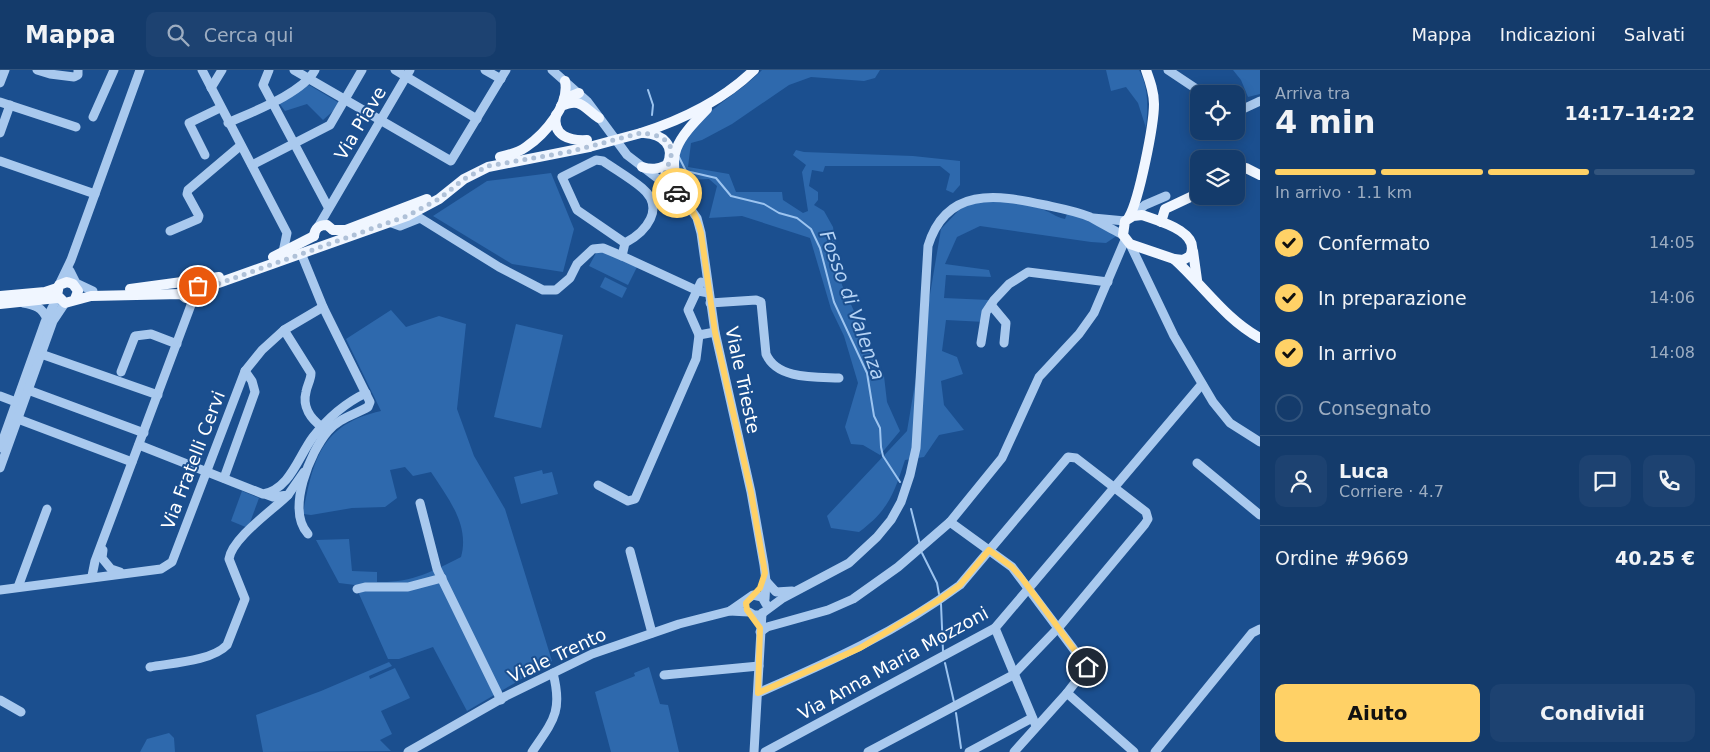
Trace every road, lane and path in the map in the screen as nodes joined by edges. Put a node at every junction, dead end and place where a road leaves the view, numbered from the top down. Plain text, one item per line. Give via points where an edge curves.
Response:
1 (5, 70) edge
2 (37, 70) edge
3 (78, 70) edge
4 (114, 70) edge
5 (140, 70) edge
6 (202, 70) edge
7 (222, 70) edge
8 (269, 70) edge
9 (294, 70) edge
10 (315, 70) edge
11 (362, 70) edge
12 (395, 70) edge
13 (485, 70) edge
14 (506, 70) edge
15 (552, 70) edge
16 (744, 70) edge
17 (754, 70) edge
18 (1146, 70) edge
19 (1168, 70) edge
20 (409, 73) edge
21 (310, 79) junction
22 (501, 79) junction
23 (566, 81) junction
24 (0, 83) edge
25 (1190, 85) edge
26 (211, 88) junction
27 (579, 93) junction
28 (344, 99) junction
29 (717, 99) junction
30 (1260, 101) edge
31 (0, 102) edge
32 (271, 102) junction
33 (10, 105) junction
34 (563, 105) junction
35 (220, 108) junction
36 (1245, 108) edge
37 (92, 117) dead end
38 (477, 118) junction
39 (599, 118) junction
40 (381, 120) junction
41 (228, 123) junction
42 (76, 128) dead end
43 (639, 130) junction
44 (0, 133) edge
45 (293, 142) junction
46 (588, 143) junction
47 (240, 146) junction
48 (205, 155) dead end
49 (500, 157) junction
50 (0, 161) edge
51 (252, 165) junction
52 (642, 167) junction
53 (670, 168) junction
54 (1245, 168) edge
55 (1260, 175) edge
56 (664, 183) junction
57 (338, 193) junction
58 (95, 194) junction
59 (1166, 196) dead end
60 (682, 197) junction
61 (1190, 197) edge
62 (328, 207) junction
63 (1139, 209) junction
64 (1091, 218) junction
65 (1127, 219) junction
66 (389, 222) junction
67 (1161, 222) junction
68 (331, 228) junction
69 (170, 231) dead end
70 (316, 231) junction
71 (1126, 240) junction
72 (625, 243) junction
73 (327, 244) junction
74 (1146, 248) junction
75 (1192, 251) junction
76 (284, 252) junction
77 (301, 253) junction
78 (622, 256) junction
79 (1174, 259) junction
80 (71, 260) junction
81 (1140, 268) junction
82 (70, 271) junction
83 (706, 274) junction
84 (1197, 280) junction
85 (188, 281) junction
86 (1108, 282) junction
87 (700, 287) junction
88 (93, 291) junction
89 (66, 292) junction
90 (709, 293) junction
91 (189, 295) junction
92 (0, 296) edge
93 (18, 303) junction
94 (710, 303) junction
95 (0, 304) edge
96 (991, 305) junction
97 (323, 307) junction
98 (47, 319) junction
99 (284, 330) junction
100 (715, 332) junction
101 (699, 335) junction
102 (1260, 338) edge
103 (981, 343) dead end
104 (1004, 343) dead end
105 (177, 344) junction
106 (41, 354) junction
107 (245, 371) junction
108 (121, 372) dead end
109 (839, 378) dead end
110 (1202, 384) junction
111 (28, 390) junction
112 (366, 393) junction
113 (158, 395) junction
114 (0, 396) edge
115 (16, 402) junction
116 (18, 419) junction
117 (322, 426) junction
118 (144, 433) junction
119 (1260, 442) edge
120 (139, 445) junction
121 (0, 448) edge
122 (311, 461) junction
123 (132, 462) junction
124 (1197, 463) dead end
125 (0, 468) edge
126 (206, 471) junction
127 (224, 478) junction
128 (598, 485) dead end
129 (1114, 488) junction
130 (264, 494) junction
131 (288, 495) junction
132 (420, 503) dead end
133 (47, 508) dead end
134 (1260, 515) edge
135 (950, 522) junction
136 (308, 534) dead end
137 (103, 545) junction
138 (989, 550) junction
139 (630, 551) dead end
140 (102, 558) junction
141 (122, 573) junction
142 (92, 576) junction
143 (766, 577) junction
144 (442, 578) junction
145 (18, 587) junction
146 (1029, 587) junction
147 (357, 589) dead end
148 (799, 589) junction
149 (0, 590) edge
150 (755, 595) junction
151 (783, 598) junction
152 (765, 600) junction
153 (746, 601) junction
154 (730, 611) junction
155 (763, 612) junction
156 (750, 613) junction
157 (1059, 627) junction
158 (995, 628) junction
159 (1260, 629) edge
160 (760, 630) junction
161 (652, 633) junction
162 (759, 666) junction
163 (150, 667) dead end
164 (553, 673) junction
165 (664, 675) dead end
166 (1013, 675) junction
167 (758, 693) junction
168 (1067, 693) junction
169 (0, 700) edge
170 (501, 700) junction
171 (21, 712) dead end
172 (1034, 722) junction
173 (408, 752) edge
174 (532, 752) edge
175 (754, 752) edge
176 (765, 752) edge
177 (868, 752) edge
178 (969, 752) edge
179 (1014, 752) edge
180 (1134, 752) edge
181 (1155, 752) edge

1 - 24 street
2 - 3 street via 74,77
4 - 37 street
5 - 58 street
6 - 26 street
7 - 26 street
8 - 32 street via 263,85
9 - 21 street
10 - 21 street
11 - 28 street
12 - 20 street
13 - 22 street
14 - 22 street
15 - 23 street, Viale Trieste
16 - 43 main road via 694,105
17 - 29 main road
18 - 63 main road via 1154,102
19 - 25 street
20 - 38 street
20 - 40 street, Via Piave
21 - 28 street
21 - 32 street
22 - 38 street
23 - 27 street, Viale Trieste
23 - 34 main road
26 - 35 street
27 - 34 main road
27 - 39 street, Viale Trieste
28 - 40 street
28 - 45 street via 330,125
29 - 43 main road via 679,120
29 - 53 main road via 681,138
30 - 36 street
31 - 33 street
32 - 41 street
32 - 45 street
33 - 42 street
33 - 44 street
34 - 39 main road via 580,104
34 - 46 main road via 556,126 560,134 568,140
34 - 49 main road via 527,146
35 - 41 street
35 - 48 street via 189,123
38 - 40 street via 451,161
39 - 52 street, Viale Trieste via 627,155
40 - 57 street, Via Piave
41 - 47 street
43 - 46 main road
43 - 53 main road via 667,142 671,149
45 - 51 street
45 - 62 street
46 - 49 main road
46 - 66 main road via 488,166 423,208
47 - 51 street
47 - 69 street via 188,190 198,219
49 - 68 main road via 474,166 420,202 346,230
50 - 58 street
51 - 76 street via 287,233
52 - 53 main road
52 - 56 street, Viale Trieste
53 - 56 main road via 671,177
53 - 60 main road
54 - 55 main road
56 - 60 street, Viale Trieste
57 - 62 street, Via Piave
57 - 68 street, Via Piave via 330,211
58 - 80 street
59 - 63 street
60 - 83 street, Viale Trieste via 697,218
61 - 67 main road via 1165,209
62 - 70 street, Via Piave
63 - 65 main road
63 - 67 main road
64 - 65 street
64 - 71 street
64 - 148 street via 1038,204 985,197 959,204 941,219 928,246 916,448 901,502 877,537 849,563
65 - 71 main road
66 - 73 main road
66 - 78 street via 400,226 420,218 498,267 543,290 556,290 593,249 603,248
67 - 75 main road via 1190,238
68 - 70 main road via 324,225
68 - 73 main road via 333,238
70 - 73 main road via 318,243
70 - 76 main road
71 - 74 main road
71 - 81 street
71 - 86 street
72 - 72 street via 642,233 649,224 651,200 643,189 603,161 596,160 562,177 577,210
72 - 78 street
73 - 77 main road
74 - 79 main road
74 - 81 street
75 - 79 main road via 1183,260
75 - 84 main road
76 - 85 main road via 221,276
77 - 91 main road
77 - 97 street
78 - 87 street via 689,287
79 - 84 main road
80 - 82 street
80 - 89 street
81 - 110 street
82 - 88 street via 76,283
82 - 89 street
83 - 87 street
83 - 90 street, Viale Trieste
84 - 102 main road via 1234,321
85 - 88 main road
85 - 91 main road via 179,289
85 - 91 main road via 198,286
86 - 96 street via 1028,272 1009,284
86 - 135 street via 1094,314 1039,377 1002,458
87 - 90 street
87 - 101 street via 688,310
88 - 89 main road
89 - 91 main road via 91,296
89 - 92 main road
89 - 93 main road
89 - 98 street
89 - 106 street
90 - 94 street, Viale Trieste
91 - 105 street
93 - 95 main road
93 - 98 street via 38,306
94 - 100 street, Viale Trieste
94 - 109 street via 761,302 768,360 795,375
96 - 103 street via 986,312
96 - 104 street via 1006,323
97 - 99 street, Via Fratelli Cervi
97 - 112 street
98 - 115 street
99 - 107 street, Via Fratelli Cervi
99 - 117 street via 311,373 305,404 313,420
100 - 101 street
100 - 143 street, Viale Trieste via 751,492
101 - 128 street via 696,359 635,499 628,501
105 - 108 street via 151,334 135,336
105 - 113 street
106 - 111 street
106 - 113 street
107 - 126 street, Via Fratelli Cervi
107 - 127 street, Via Fratelli Cervi via 255,392
110 - 119 street via 1230,424
110 - 129 street, Via Anna Maria Mozzoni
111 - 116 street
111 - 118 street
112 - 117 street via 345,405
112 - 122 street via 370,402 368,407 335,424 322,439
113 - 118 street
114 - 115 street
115 - 121 street
116 - 123 street
116 - 125 street
117 - 130 street via 279,489
118 - 120 street
120 - 123 street
120 - 126 street
122 - 131 street
122 - 136 street via 299,504 300,522
123 - 137 street
124 - 134 street
126 - 127 street
126 - 141 street, Via Fratelli Cervi via 172,562 161,569
127 - 130 street
129 - 138 street via 1076,458 1068,457
129 - 146 street, Via Anna Maria Mozzoni
129 - 157 street via 1146,512 1148,519
130 - 131 street via 273,497
131 - 163 street via 230,552 229,559 245,599 227,645 193,660
132 - 144 street
133 - 145 street
135 - 138 street
135 - 160 street via 898,567 853,599 828,610
137 - 140 street
137 - 142 street
138 - 146 street via 1012,567
138 - 167 street via 960,585 939,600 860,648
139 - 161 street
140 - 141 street via 110,569
140 - 142 street
141 - 142 street
142 - 145 street
143 - 148 street via 776,592
143 - 150 street
143 - 152 street, Viale Trieste
144 - 147 street via 408,587
144 - 170 street
145 - 149 street
146 - 157 street
146 - 158 street, Via Anna Maria Mozzoni
148 - 151 street
150 - 152 street
150 - 153 street
151 - 152 street
151 - 155 street
152 - 155 street
153 - 154 street, Viale Trento
153 - 156 street
154 - 156 street, Viale Trento
154 - 161 street, Viale Trento
155 - 156 street
155 - 160 street
156 - 160 street
157 - 166 street
157 - 168 street via 1087,667
158 - 166 street
158 - 176 street, Via Anna Maria Mozzoni
159 - 181 street via 1252,633
160 - 162 street
161 - 164 street, Viale Trento via 592,654
162 - 165 street
162 - 167 street
164 - 170 street, Viale Trento
164 - 174 street via 556,714
166 - 172 street
166 - 177 street
167 - 175 street
168 - 172 street
168 - 180 street
169 - 171 street
170 - 173 street, Viale Trento
172 - 178 street
172 - 179 street

